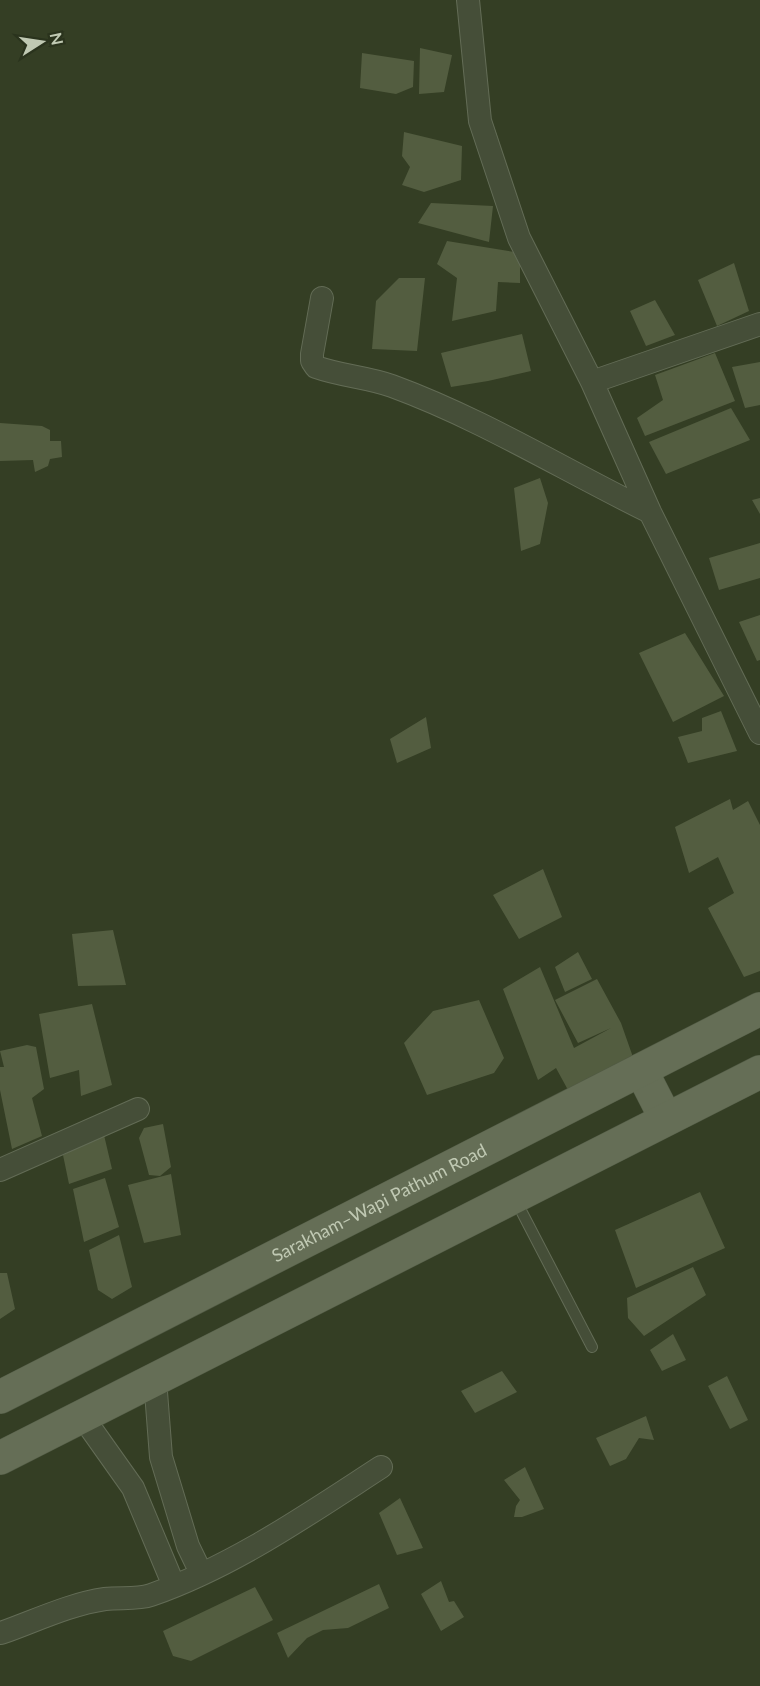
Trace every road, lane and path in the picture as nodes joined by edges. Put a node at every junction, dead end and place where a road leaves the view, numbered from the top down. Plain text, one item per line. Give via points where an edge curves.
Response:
1 (468, 0) edge
2 (322, 298) dead end
3 (760, 324) edge
4 (592, 382) junction
5 (650, 512) junction
6 (760, 733) edge
7 (760, 1009) edge
8 (641, 1070) junction
9 (760, 1072) edge
10 (138, 1109) dead end
11 (666, 1119) junction
12 (0, 1170) edge
13 (514, 1196) junction
14 (592, 1347) dead end
15 (155, 1379) junction
16 (0, 1397) edge
17 (82, 1416) junction
18 (0, 1458) edge
19 (381, 1467) dead end
20 (201, 1574) junction
21 (174, 1586) junction
22 (1, 1633) edge

1 - 4 street via 480,121 519,238
2 - 5 street via 312,354 316,367 390,385 486,426
3 - 4 street
4 - 5 street
5 - 6 street
7 - 8 main road, Sarakham–Wapi Pathum Road
8 - 11 main road
8 - 16 main road, Sarakham–Wapi Pathum Road
9 - 11 main road
10 - 12 street
11 - 13 main road
13 - 14 lane
13 - 15 main road
15 - 17 main road
15 - 20 street via 161,1457 188,1546
17 - 18 main road
17 - 21 street via 134,1488
19 - 20 street via 261,1545
20 - 21 street
21 - 22 street via 148,1597 105,1599 76,1606

